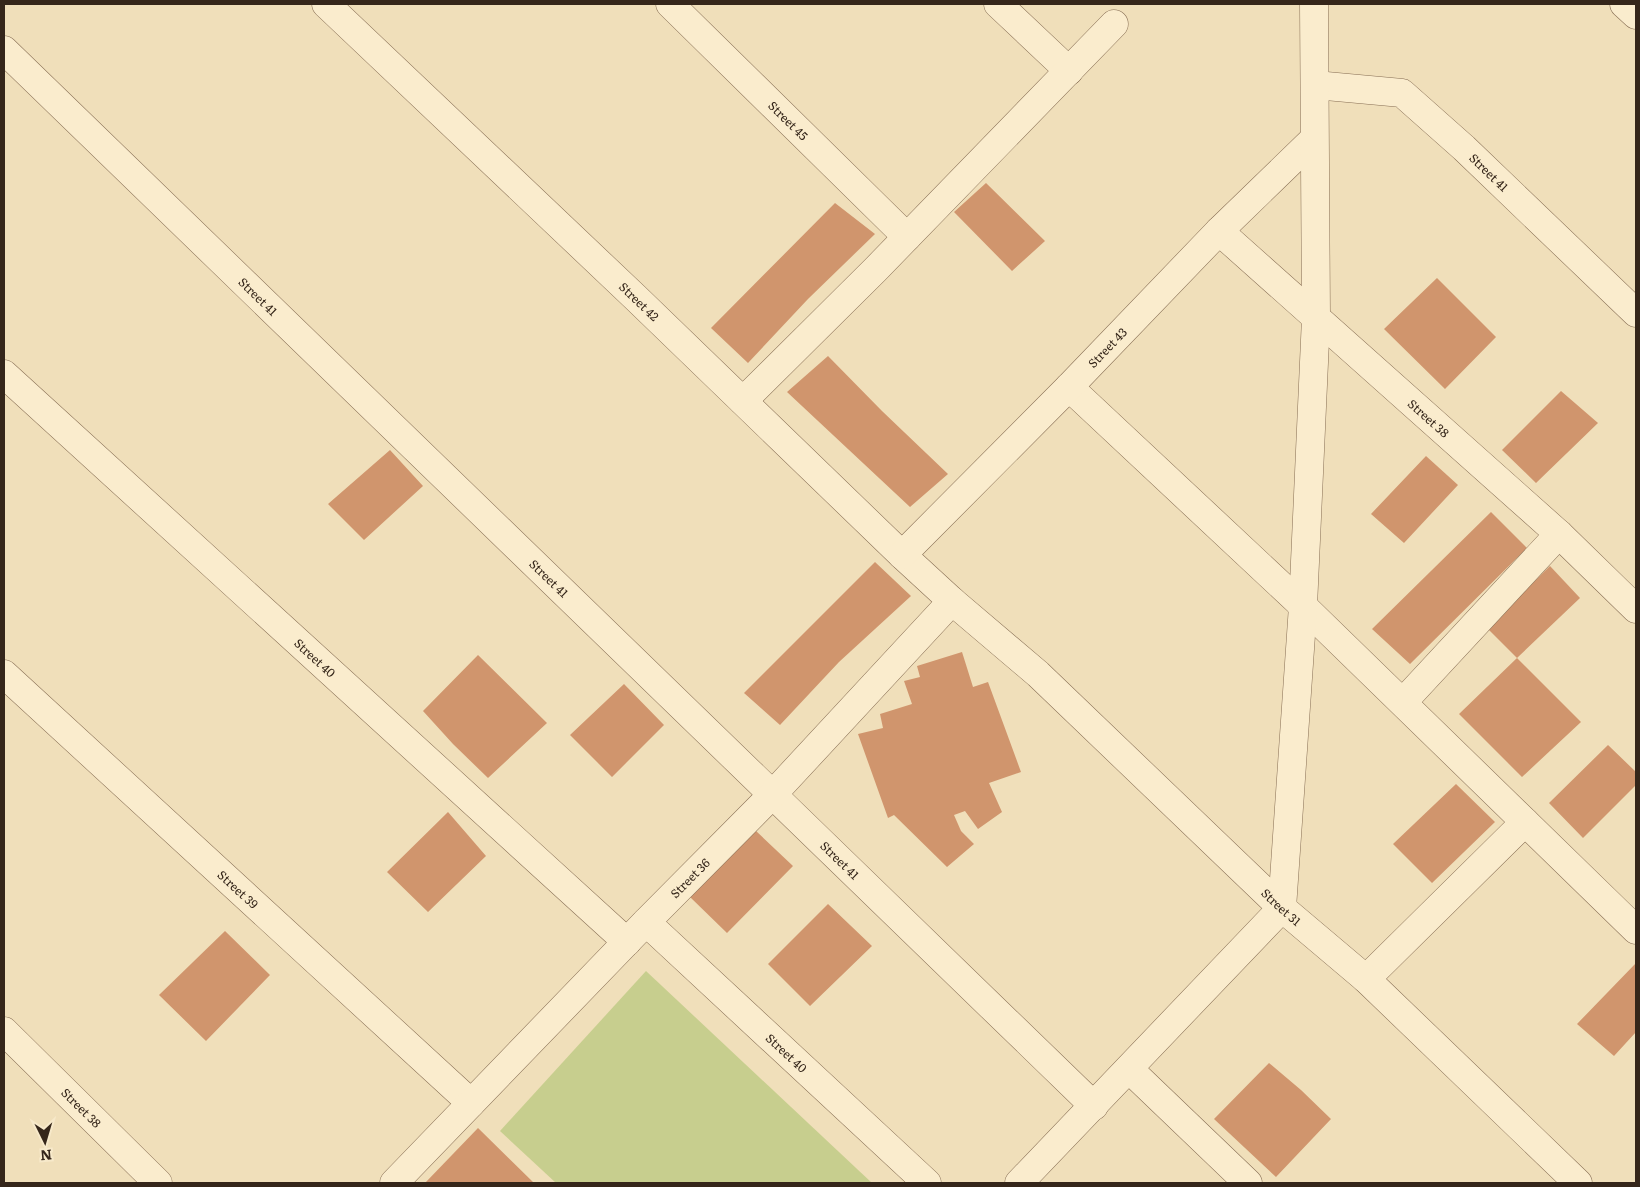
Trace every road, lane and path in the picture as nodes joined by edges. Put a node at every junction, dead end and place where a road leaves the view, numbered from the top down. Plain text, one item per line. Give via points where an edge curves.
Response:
1 (326, 4) edge
2 (670, 4) edge
3 (998, 4) edge
4 (1314, 4) edge
5 (1624, 4) edge
6 (1636, 15) edge
7 (1114, 24) dead end
8 (4, 50) edge
9 (1069, 71) junction
10 (1315, 85) junction
11 (1314, 139) junction
12 (1219, 231) junction
13 (907, 237) junction
14 (1636, 313) edge
15 (1316, 318) junction
16 (4, 374) edge
17 (1069, 387) junction
18 (742, 401) junction
19 (1559, 534) junction
20 (902, 556) junction
21 (952, 601) junction
22 (1303, 606) junction
23 (1636, 609) edge
24 (4, 674) edge
25 (1403, 702) junction
26 (773, 794) junction
27 (1525, 822) junction
28 (1282, 908) junction
29 (646, 922) junction
30 (1636, 930) edge
31 (627, 942) junction
32 (1366, 979) junction
33 (4, 1031) edge
34 (1129, 1069) junction
35 (471, 1103) junction
36 (1094, 1106) junction
37 (158, 1183) edge
38 (394, 1183) edge
39 (928, 1183) edge
40 (1019, 1183) edge
41 (1248, 1183) edge
42 (1578, 1183) edge

1 - 18 street, Street 42
2 - 13 street, Street 45
3 - 9 street
4 - 10 street
5 - 6 street
7 - 9 street
8 - 26 street, Street 41
9 - 13 street
10 - 11 street
10 - 14 street, Street 41 via 1402,93
11 - 12 street, Street 43
11 - 15 street
12 - 15 street, Street 38
12 - 17 street, Street 43
13 - 18 street
15 - 19 street, Street 38
15 - 22 street
16 - 31 street, Street 40
17 - 20 street, Street 43
17 - 22 street
18 - 20 street, Street 42
19 - 23 street, Street 38
19 - 25 street
20 - 21 street, Street 42
21 - 26 street, Street 36
21 - 28 street, Street 31 via 1038,674
22 - 25 street
22 - 28 street
24 - 35 street, Street 39
25 - 27 street
26 - 29 street, Street 36
26 - 36 street, Street 41
27 - 30 street
27 - 32 street
28 - 32 street, Street 31
28 - 34 street
29 - 31 street, Street 36
29 - 39 street, Street 40
31 - 35 street, Street 36
32 - 42 street, Street 31
33 - 37 street, Street 38
34 - 36 street
34 - 41 street
35 - 38 street, Street 36
36 - 40 street

